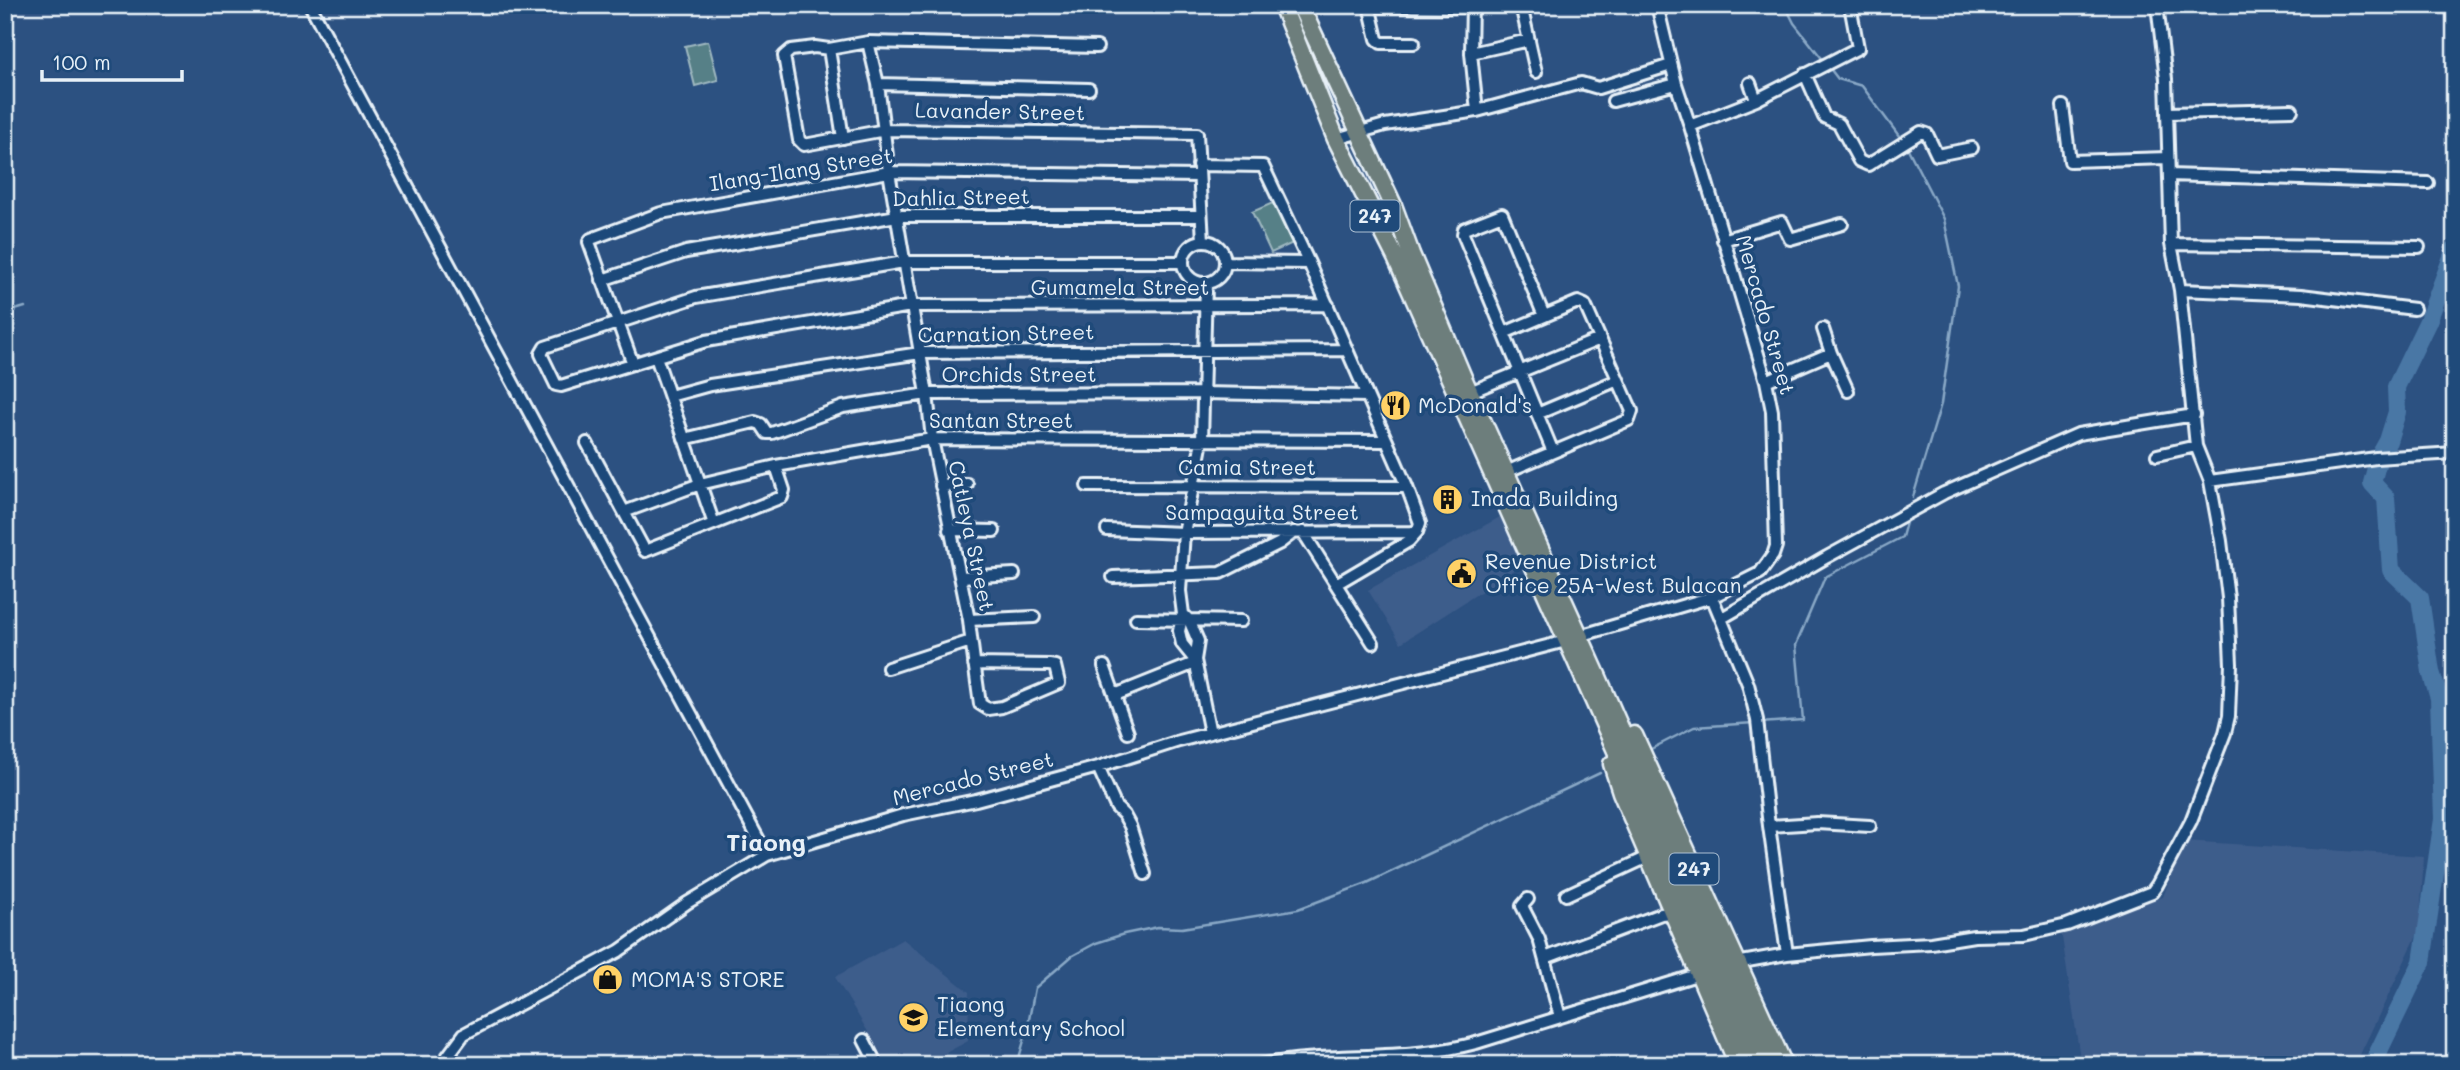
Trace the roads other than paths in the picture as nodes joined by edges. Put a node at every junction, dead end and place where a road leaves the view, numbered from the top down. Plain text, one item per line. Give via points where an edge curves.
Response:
1 (310, 5) edge
2 (1282, 5) edge
3 (1300, 5) edge
4 (1657, 5) edge
5 (1850, 5) edge
6 (2157, 5) edge
7 (1369, 6) edge
8 (1472, 6) edge
9 (1523, 14) dead end
10 (1529, 40) junction
11 (868, 42) junction
12 (1414, 43) dead end
13 (1097, 47) dead end
14 (829, 49) junction
15 (1471, 53) junction
16 (1671, 65) junction
17 (1536, 72) dead end
18 (1805, 74) junction
19 (1750, 83) dead end
20 (878, 84) junction
21 (1675, 84) junction
22 (1088, 89) dead end
23 (1756, 100) junction
24 (1613, 101) dead end
25 (2063, 106) dead end
26 (2292, 110) dead end
27 (1477, 111) junction
28 (2168, 113) junction
29 (1690, 126) junction
30 (885, 130) junction
31 (1359, 131) junction
32 (843, 138) junction
33 (1336, 139) junction
34 (1972, 148) dead end
35 (2168, 158) junction
36 (1198, 170) junction
37 (889, 172) junction
38 (2169, 175) junction
39 (2428, 183) dead end
40 (897, 216) junction
41 (1201, 216) junction
42 (1842, 224) dead end
43 (1723, 240) junction
44 (1203, 241) junction
45 (2171, 244) junction
46 (2419, 247) dead end
47 (904, 262) junction
48 (1183, 262) junction
49 (1225, 262) junction
50 (1309, 263) junction
51 (602, 280) junction
52 (1206, 283) junction
53 (2180, 290) junction
54 (911, 306) junction
55 (1328, 306) junction
56 (1206, 307) junction
57 (2414, 309) dead end
58 (1544, 316) junction
59 (617, 321) junction
60 (1823, 330) dead end
61 (1504, 333) junction
62 (1600, 340) junction
63 (1347, 350) junction
64 (1205, 351) junction
65 (920, 353) junction
66 (1831, 353) junction
67 (656, 356) junction
68 (633, 364) junction
69 (1520, 372) junction
70 (1618, 380) junction
71 (1766, 381) junction
72 (1848, 391) dead end
73 (1470, 392) junction
74 (1202, 393) junction
75 (927, 394) junction
76 (670, 396) junction
77 (1367, 396) junction
78 (1537, 414) junction
79 (2194, 415) junction
80 (684, 439) junction
81 (932, 439) junction
82 (1202, 441) junction
83 (1387, 441) junction
84 (587, 443) dead end
85 (2196, 446) junction
86 (1553, 452) junction
87 (2455, 453) edge
88 (2157, 455) dead end
89 (776, 466) junction
90 (1506, 471) junction
91 (2210, 481) junction
92 (700, 484) junction
93 (967, 484) dead end
94 (940, 486) junction
95 (1087, 486) dead end
96 (1192, 487) junction
97 (1408, 487) junction
98 (624, 512) junction
99 (714, 524) junction
100 (949, 530) junction
101 (1107, 530) dead end
102 (994, 531) dead end
103 (1299, 532) junction
104 (1418, 532) junction
105 (1184, 533) junction
106 (1014, 574) dead end
107 (1182, 574) junction
108 (961, 577) junction
109 (1113, 577) dead end
110 (1336, 584) junction
111 (1712, 597) junction
112 (1034, 617) dead end
113 (1184, 618) junction
114 (1722, 618) junction
115 (969, 620) junction
116 (1136, 620) dead end
117 (1241, 621) dead end
118 (1573, 638) junction
119 (971, 641) junction
120 (1373, 643) dead end
121 (1195, 661) junction
122 (974, 664) junction
123 (1104, 666) dead end
124 (888, 668) dead end
125 (1115, 695) junction
126 (1592, 698) junction
127 (1128, 733) dead end
128 (1210, 733) junction
129 (1098, 767) junction
130 (1769, 826) junction
131 (1870, 826) dead end
132 (767, 855) junction
133 (1648, 857) junction
134 (1145, 874) dead end
135 (1566, 895) dead end
136 (1528, 899) dead end
137 (1673, 913) junction
138 (1787, 954) junction
139 (1545, 958) junction
140 (1700, 974) junction
141 (1727, 974) junction
142 (1560, 1017) junction
143 (864, 1040) dead end
144 (1425, 1059) edge
145 (441, 1065) edge
146 (877, 1065) edge
147 (1260, 1065) edge
148 (1738, 1065) edge
149 (1753, 1065) edge
150 (1767, 1065) edge
151 (1784, 1065) edge

1 - 132 street
2 - 33 highway, 247
3 - 31 highway, 247
4 - 16 street, Mercado Street
5 - 18 street via 1858,48
6 - 28 street
7 - 8 street
7 - 12 street via 1381,43
8 - 15 street
9 - 10 street
10 - 15 street
10 - 17 street
11 - 13 street
11 - 14 street
11 - 20 street, Catleya Street
14 - 32 street
14 - 32 street, Lavander Street via 790,50 785,56 799,140 804,145
15 - 27 street
16 - 21 street, Mercado Street
16 - 27 street via 1598,88 1581,83
18 - 23 street
18 - 34 street via 1824,117 1839,124 1863,164 1921,132 1927,134 1937,155
19 - 23 street
20 - 22 street
20 - 30 street, Catleya Street
21 - 24 street
21 - 29 street, Mercado Street
23 - 29 street
25 - 35 street via 2070,161
26 - 28 street
27 - 31 street
28 - 35 street
29 - 43 street, Mercado Street
30 - 32 street, Lavander Street
30 - 36 street, Lavander Street via 1197,134
30 - 37 street, Catleya Street
31 - 33 street
31 - 73 highway, 247
33 - 118 highway, 247
35 - 38 street
36 - 37 street, Ilang-Ilang Street
36 - 41 street
36 - 50 street, Ilang-Ilang Street via 1263,166
37 - 40 street, Catleya Street
37 - 51 street, Ilang-Ilang Street via 661,213 591,239
38 - 39 street
38 - 45 street
40 - 41 street, Dahlia Street
40 - 47 street, Catleya Street
40 - 51 street, Dahlia Street via 686,252
41 - 44 street
42 - 43 street via 1790,239 1782,222
43 - 71 street, Mercado Street
44 - 48 street via 1187,250
44 - 49 street via 1221,249
45 - 46 street
45 - 53 street
47 - 48 street
47 - 54 street, Catleya Street
47 - 59 street via 696,297
48 - 52 street via 1188,275
49 - 50 street
49 - 52 street via 1217,278
50 - 55 street
51 - 59 street, Ilang-Ilang Street
52 - 56 street
53 - 57 street via 2301,295
53 - 79 street
54 - 56 street, Gumamela Street
54 - 65 street, Catleya Street
54 - 67 street, Gumamela Street via 706,341
55 - 56 street, Gumamela Street
55 - 63 street
56 - 64 street
58 - 61 street
58 - 61 street via 1502,214 1464,229
58 - 62 street via 1582,303
59 - 68 street, Ilang-Ilang Street
59 - 68 street, Gumamela Street via 545,347 541,354 556,385 561,386
60 - 66 street
61 - 69 street
62 - 69 street
62 - 70 street
63 - 64 street, Carnation Street
63 - 77 street
64 - 65 street, Carnation Street
64 - 74 street
65 - 75 street, Catleya Street
65 - 76 street, Carnation Street via 710,385
66 - 71 street
66 - 72 street
67 - 68 street, Gumamela Street
67 - 76 street
69 - 73 street
69 - 78 street
70 - 78 street
70 - 86 street via 1632,411 1629,420
71 - 111 street, Mercado Street via 1772,411 1775,551 1760,573
73 - 90 highway, 247
74 - 75 street, Orchids Street
74 - 77 street, Orchids Street
74 - 82 street
75 - 80 street, Orchids Street via 843,407 772,433 755,422
75 - 81 street, Catleya Street
76 - 80 street
77 - 83 street
78 - 86 street
79 - 85 street
79 - 114 street via 2078,435 1976,478
80 - 92 street
81 - 82 street, Santan Street
81 - 89 street, Santan Street
81 - 94 street, Catleya Street
82 - 83 street, Santan Street
82 - 96 street
83 - 97 street
84 - 98 street
85 - 88 street
85 - 91 street
86 - 90 street
87 - 91 street via 2379,458
89 - 92 street, Santan Street
89 - 99 street via 782,497
90 - 118 highway, 247
91 - 138 street via 2228,598 2228,716 2191,821 2152,892 2067,925 2024,935
92 - 98 street, Santan Street
92 - 99 street
93 - 94 street
94 - 100 street, Catleya Street
95 - 96 street, Camia Street
96 - 97 street, Camia Street
96 - 105 street
97 - 104 street via 1420,523
98 - 99 street via 645,551
100 - 102 street
100 - 108 street, Catleya Street
101 - 105 street, Sampaguita Street
103 - 104 street, Sampaguita Street
103 - 105 street, Sampaguita Street
103 - 107 street via 1220,573
103 - 110 street
104 - 110 street
105 - 107 street
106 - 108 street
107 - 109 street
107 - 113 street
108 - 115 street, Catleya Street
110 - 120 street
111 - 114 street
111 - 118 street, Mercado Street
112 - 115 street
113 - 116 street
113 - 117 street
113 - 121 street via 1179,631 1182,644
114 - 130 street via 1757,720
115 - 119 street, Catleya Street
118 - 126 highway, 247
118 - 128 street, Mercado Street
118 - 141 highway, 247 via 1623,712 1647,762
119 - 122 street, Catleya Street
119 - 124 street
121 - 125 street
121 - 128 street
122 - 122 street, Catleya Street via 1055,666 1059,682 988,709 980,704
123 - 125 street
125 - 127 street
126 - 133 highway, 247 via 1620,792
126 - 141 highway
128 - 129 street, Mercado Street
129 - 132 street, Mercado Street via 903,814
129 - 134 street via 1115,807 1130,826
130 - 131 street
130 - 138 street
132 - 145 street, Mercado Street via 619,951 464,1034
133 - 135 street
133 - 137 highway, 247
136 - 139 street via 1522,906
137 - 139 street
137 - 140 highway, 247
138 - 141 street
139 - 142 street
140 - 142 street
140 - 148 highway, 247
141 - 149 highway
141 - 150 highway
141 - 151 highway, 247
142 - 144 street
143 - 146 street
144 - 147 street via 1314,1058

